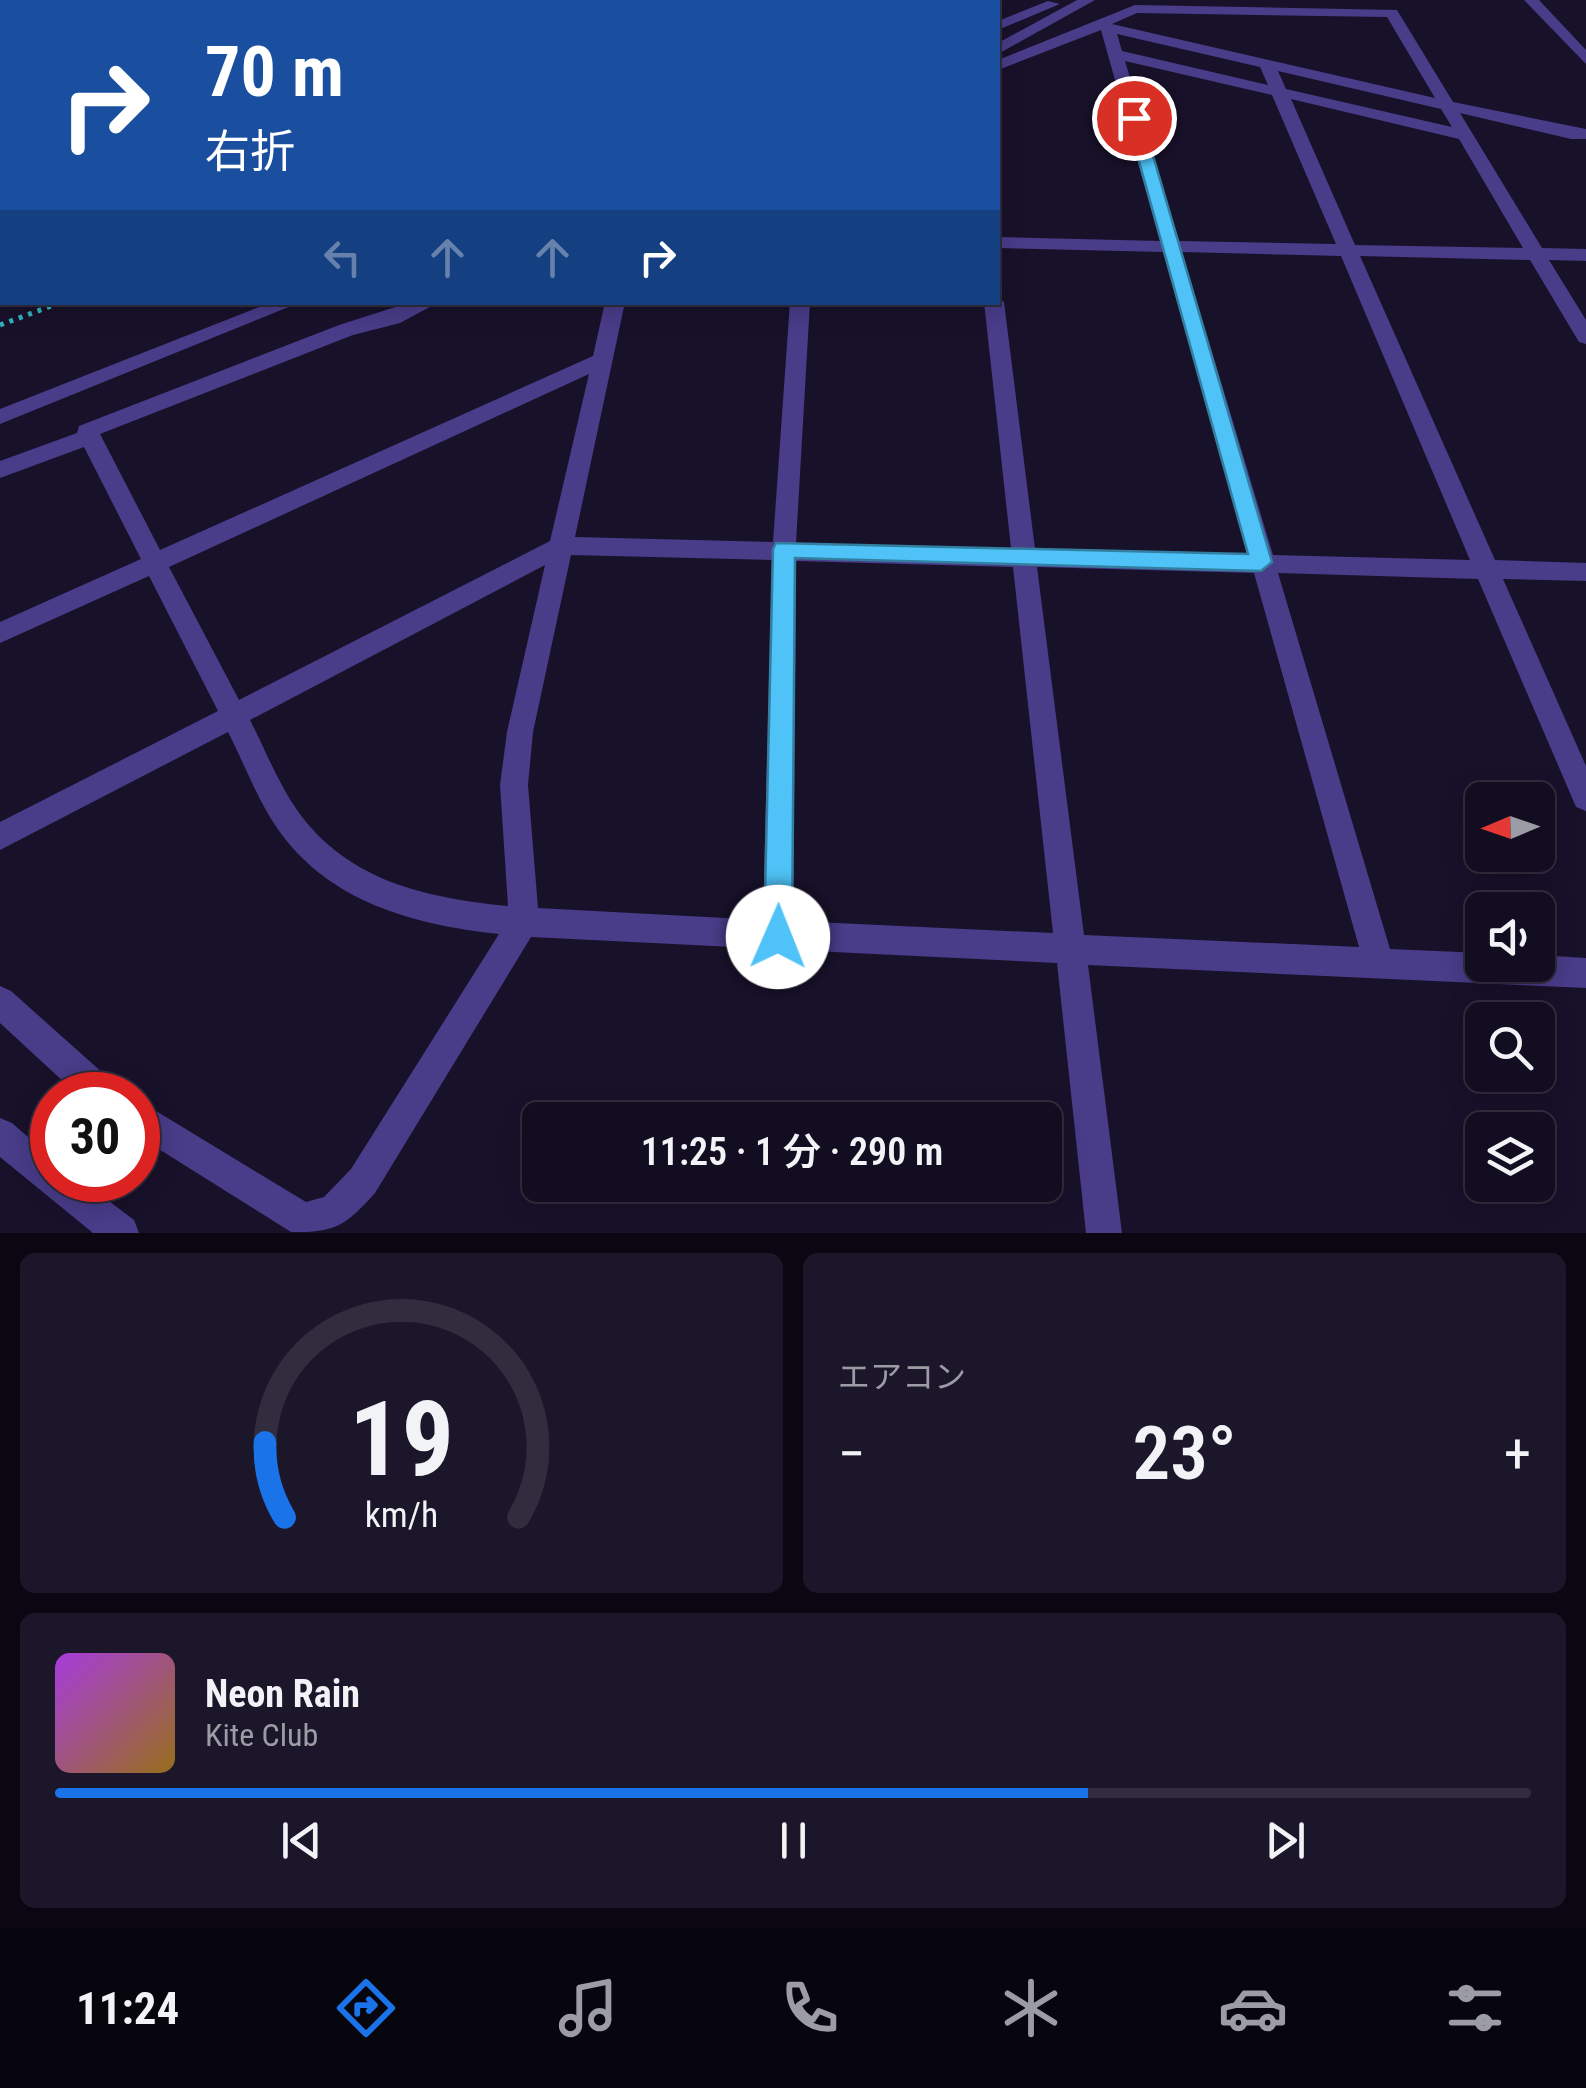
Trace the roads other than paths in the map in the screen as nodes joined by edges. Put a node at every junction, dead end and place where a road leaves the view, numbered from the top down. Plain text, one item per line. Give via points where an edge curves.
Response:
1 (1063, 0) edge
2 (1088, 0) edge
3 (1157, 0) edge
4 (1531, 0) edge
5 (1390, 7) edge
6 (1135, 9) junction
7 (1000, 25) edge
8 (1103, 27) junction
9 (1557, 28) junction
10 (1586, 28) edge
11 (1000, 48) edge
12 (1115, 54) junction
13 (1586, 59) edge
14 (1000, 64) edge
15 (1267, 64) junction
16 (1278, 90) junction
17 (1443, 104) junction
18 (1461, 134) junction
19 (1586, 134) edge
20 (1000, 243) edge
21 (1172, 247) junction
22 (1350, 250) junction
23 (1536, 254) junction
24 (1586, 255) edge
25 (283, 305) edge
26 (422, 305) edge
27 (614, 305) edge
28 (800, 305) edge
29 (994, 305) edge
30 (1586, 337) edge
31 (602, 360) junction
32 (0, 418) edge
33 (90, 436) junction
34 (0, 470) edge
35 (561, 546) junction
36 (784, 549) junction
37 (1024, 555) junction
38 (155, 562) junction
39 (1261, 562) junction
40 (1486, 569) junction
41 (1586, 572) edge
42 (0, 633) edge
43 (234, 716) junction
44 (1586, 798) edge
45 (0, 837) edge
46 (524, 922) junction
47 (778, 937) junction
48 (1069, 948) junction
49 (1379, 962) junction
50 (1586, 973) edge
51 (0, 1002) edge
52 (77, 1072) edge
53 (160, 1131) edge
54 (0, 1134) edge
55 (30, 1160) edge
56 (75, 1202) edge
57 (102, 1228) edge
58 (1104, 1233) edge

1 - 7 street
2 - 11 street
3 - 6 street
4 - 9 street
5 - 6 street
5 - 17 street
6 - 8 street
8 - 12 street
8 - 14 street
8 - 15 street
9 - 10 street
9 - 13 street
12 - 16 street
12 - 21 street
15 - 16 street
15 - 17 street
16 - 18 street
16 - 22 street
17 - 18 street
17 - 19 street
18 - 23 street
20 - 21 street
21 - 22 street
21 - 39 street
22 - 23 street
22 - 40 street
23 - 24 street
23 - 30 street
25 - 32 street
26 - 33 street via 87,430
27 - 31 street
28 - 36 street
29 - 37 street
31 - 35 street
31 - 38 street
33 - 34 street
33 - 38 street
35 - 36 street
35 - 43 street
35 - 46 street via 514,785
36 - 37 street
36 - 47 street
37 - 39 street
37 - 48 street
38 - 42 street
38 - 43 street
39 - 40 street
39 - 49 street
40 - 41 street
40 - 44 street
43 - 45 street
43 - 46 street via 288,819 334,868 378,894 433,912
46 - 47 street
46 - 53 street via 363,1182 334,1212 303,1220
47 - 48 street
48 - 49 street
48 - 58 street
49 - 50 street
51 - 52 street
54 - 55 street
56 - 57 street

